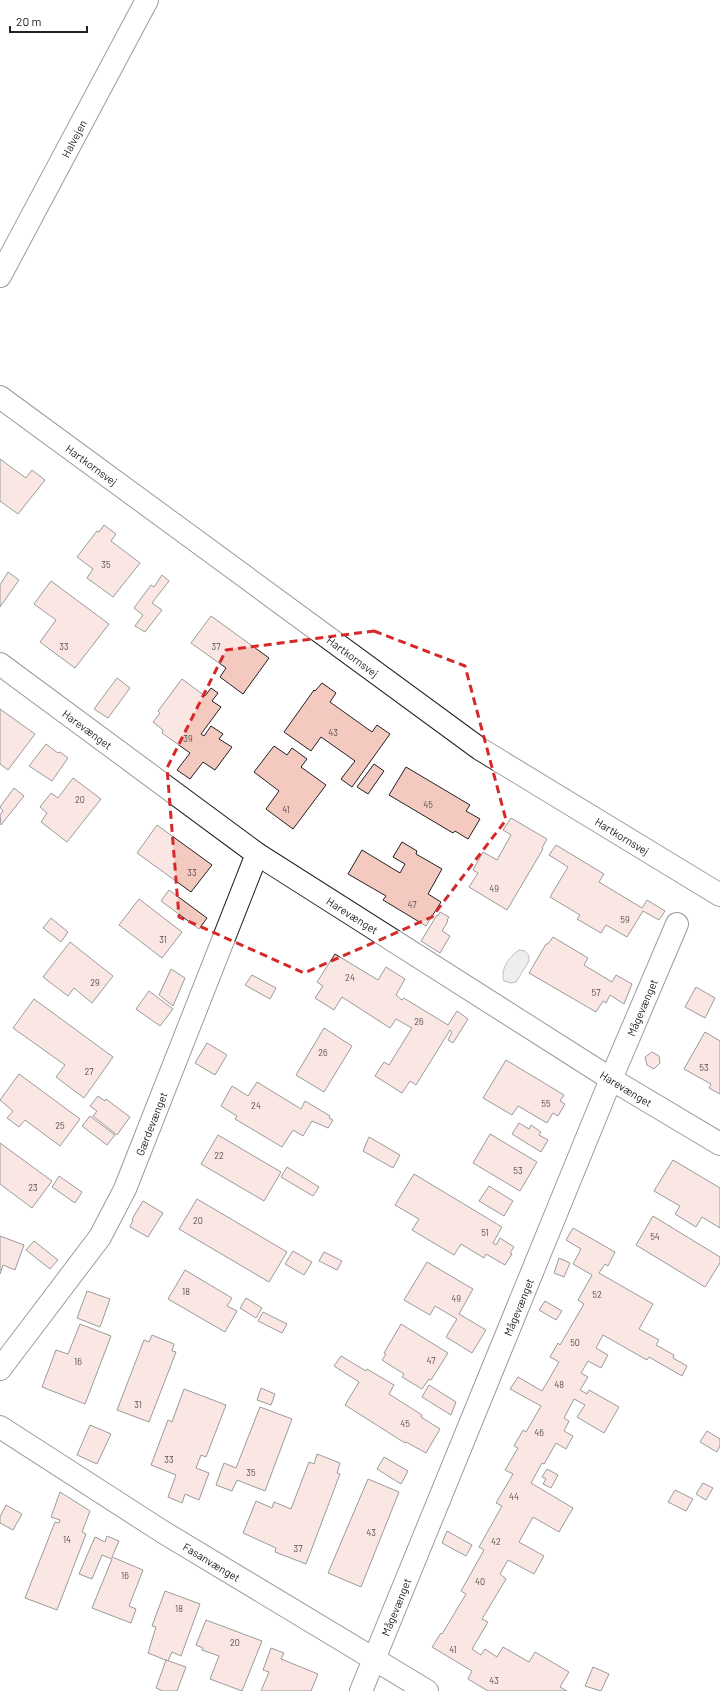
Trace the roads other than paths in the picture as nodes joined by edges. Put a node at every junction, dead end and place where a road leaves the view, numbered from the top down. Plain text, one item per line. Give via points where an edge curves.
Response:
1 (147, 0) edge
2 (0, 276) edge
3 (0, 398) edge
4 (0, 664) edge
5 (257, 854) junction
6 (720, 895) edge
7 (677, 924) dead end
8 (611, 1079) junction
9 (720, 1144) edge
10 (0, 1369) edge
11 (0, 1427) edge
12 (374, 1659) junction
13 (361, 1691) edge
14 (427, 1691) edge

1 - 2 street, Halvejen
3 - 6 street, Hartkornsvej via 480,749
4 - 5 street, Harevænget
5 - 8 street, Harevænget
5 - 10 street, Gærdevænget via 125,1188 100,1237
7 - 8 street, Mågevænget
8 - 9 street, Harevænget
8 - 12 street, Mågevænget
11 - 12 street, Fasanvænget via 164,1532
12 - 13 street, Mågevænget
12 - 14 street, Fasanvænget

